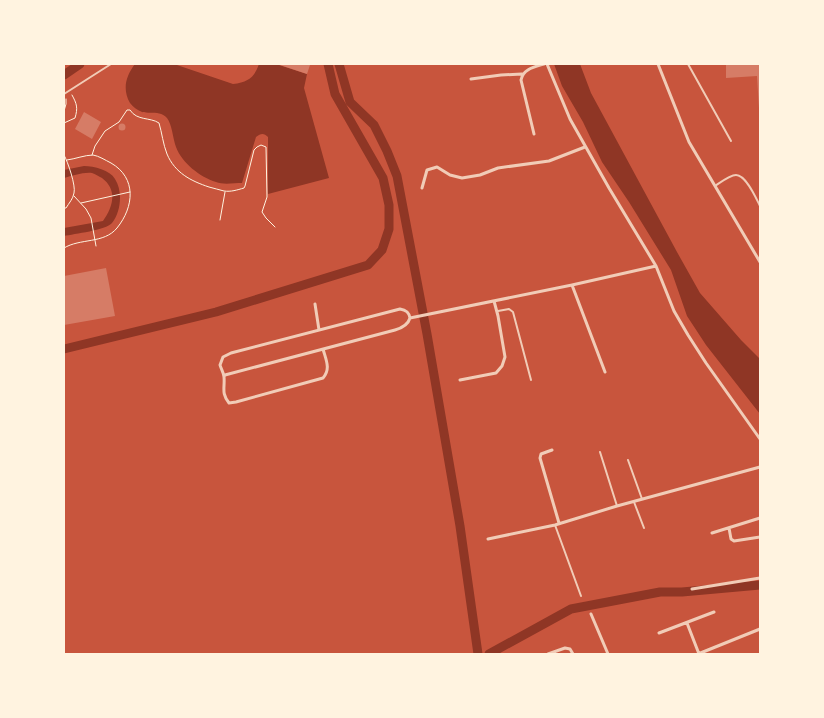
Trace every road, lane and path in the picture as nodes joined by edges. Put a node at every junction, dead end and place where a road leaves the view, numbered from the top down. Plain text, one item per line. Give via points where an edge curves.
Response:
1 (111, 64) edge
2 (545, 64) edge
3 (658, 64) edge
4 (688, 64) edge
5 (522, 74) junction
6 (471, 79) dead end
7 (69, 91) junction
8 (64, 94) edge
9 (64, 110) edge
10 (64, 123) edge
11 (534, 134) dead end
12 (731, 141) dead end
13 (585, 147) junction
14 (64, 155) edge
15 (92, 155) junction
16 (67, 160) junction
17 (715, 186) junction
18 (422, 188) dead end
19 (225, 191) junction
20 (130, 192) junction
21 (74, 196) junction
22 (80, 203) junction
23 (760, 206) edge
24 (64, 208) edge
25 (220, 220) dead end
26 (275, 227) dead end
27 (94, 239) junction
28 (96, 246) dead end
29 (64, 248) edge
30 (760, 260) edge
31 (656, 266) junction
32 (572, 285) junction
33 (494, 301) junction
34 (315, 304) dead end
35 (497, 311) junction
36 (410, 318) junction
37 (319, 331) junction
38 (323, 350) junction
39 (605, 372) dead end
40 (224, 375) junction
41 (460, 380) dead end
42 (531, 380) dead end
43 (760, 439) edge
44 (552, 450) dead end
45 (600, 452) dead end
46 (628, 460) dead end
47 (760, 467) edge
48 (642, 499) junction
49 (634, 501) junction
50 (617, 506) junction
51 (760, 518) edge
52 (557, 524) junction
53 (644, 528) dead end
54 (729, 528) junction
55 (712, 533) dead end
56 (760, 537) edge
57 (488, 539) dead end
58 (760, 578) edge
59 (692, 589) dead end
60 (582, 596) dead end
61 (714, 612) dead end
62 (592, 614) dead end
63 (688, 623) junction
64 (760, 629) edge
65 (659, 633) dead end
66 (548, 654) edge
67 (573, 654) edge
68 (606, 654) edge
69 (699, 654) edge

1 - 7 lane
2 - 5 street
2 - 13 street
3 - 17 street via 689,142
4 - 12 lane
5 - 6 street
5 - 11 street via 520,80
7 - 8 lane
7 - 10 path via 78,109 75,118
8 - 9 path
13 - 18 street via 550,160 498,168 462,178 437,167 431,168 427,170
13 - 31 street
14 - 16 path
15 - 16 path
15 - 19 path via 105,132 119,122 126,110 130,110 133,115 159,123 172,164 183,175
15 - 20 path via 117,166 130,185
16 - 21 path
17 - 23 lane via 735,175 741,176
17 - 30 street
19 - 25 path
19 - 26 path via 244,188 254,150 261,145 266,147 267,197 262,212
20 - 22 path
20 - 27 path via 126,214 116,229 106,237
21 - 22 path
21 - 24 path
22 - 27 path via 91,218
27 - 28 path
27 - 29 path
31 - 32 street
31 - 43 street via 674,311 688,335
32 - 33 street
32 - 39 street
33 - 35 street
33 - 36 street
34 - 37 street
35 - 41 street via 505,357 502,366 496,373
35 - 42 lane via 509,309 513,312
36 - 37 street via 405,310 400,309
36 - 38 street via 404,327
37 - 40 street via 231,352 223,357 220,364
38 - 40 street
38 - 40 street via 328,369 323,378 236,402 225,398
44 - 52 street via 540,458
45 - 50 lane
46 - 48 lane
47 - 48 street
48 - 49 street
49 - 50 street
49 - 53 lane
50 - 52 street
51 - 54 street
52 - 57 street
52 - 60 lane
54 - 55 street
54 - 56 street via 734,541
58 - 59 street
61 - 63 street
62 - 68 street
63 - 65 street
63 - 69 street
64 - 69 street
66 - 67 street via 567,648

